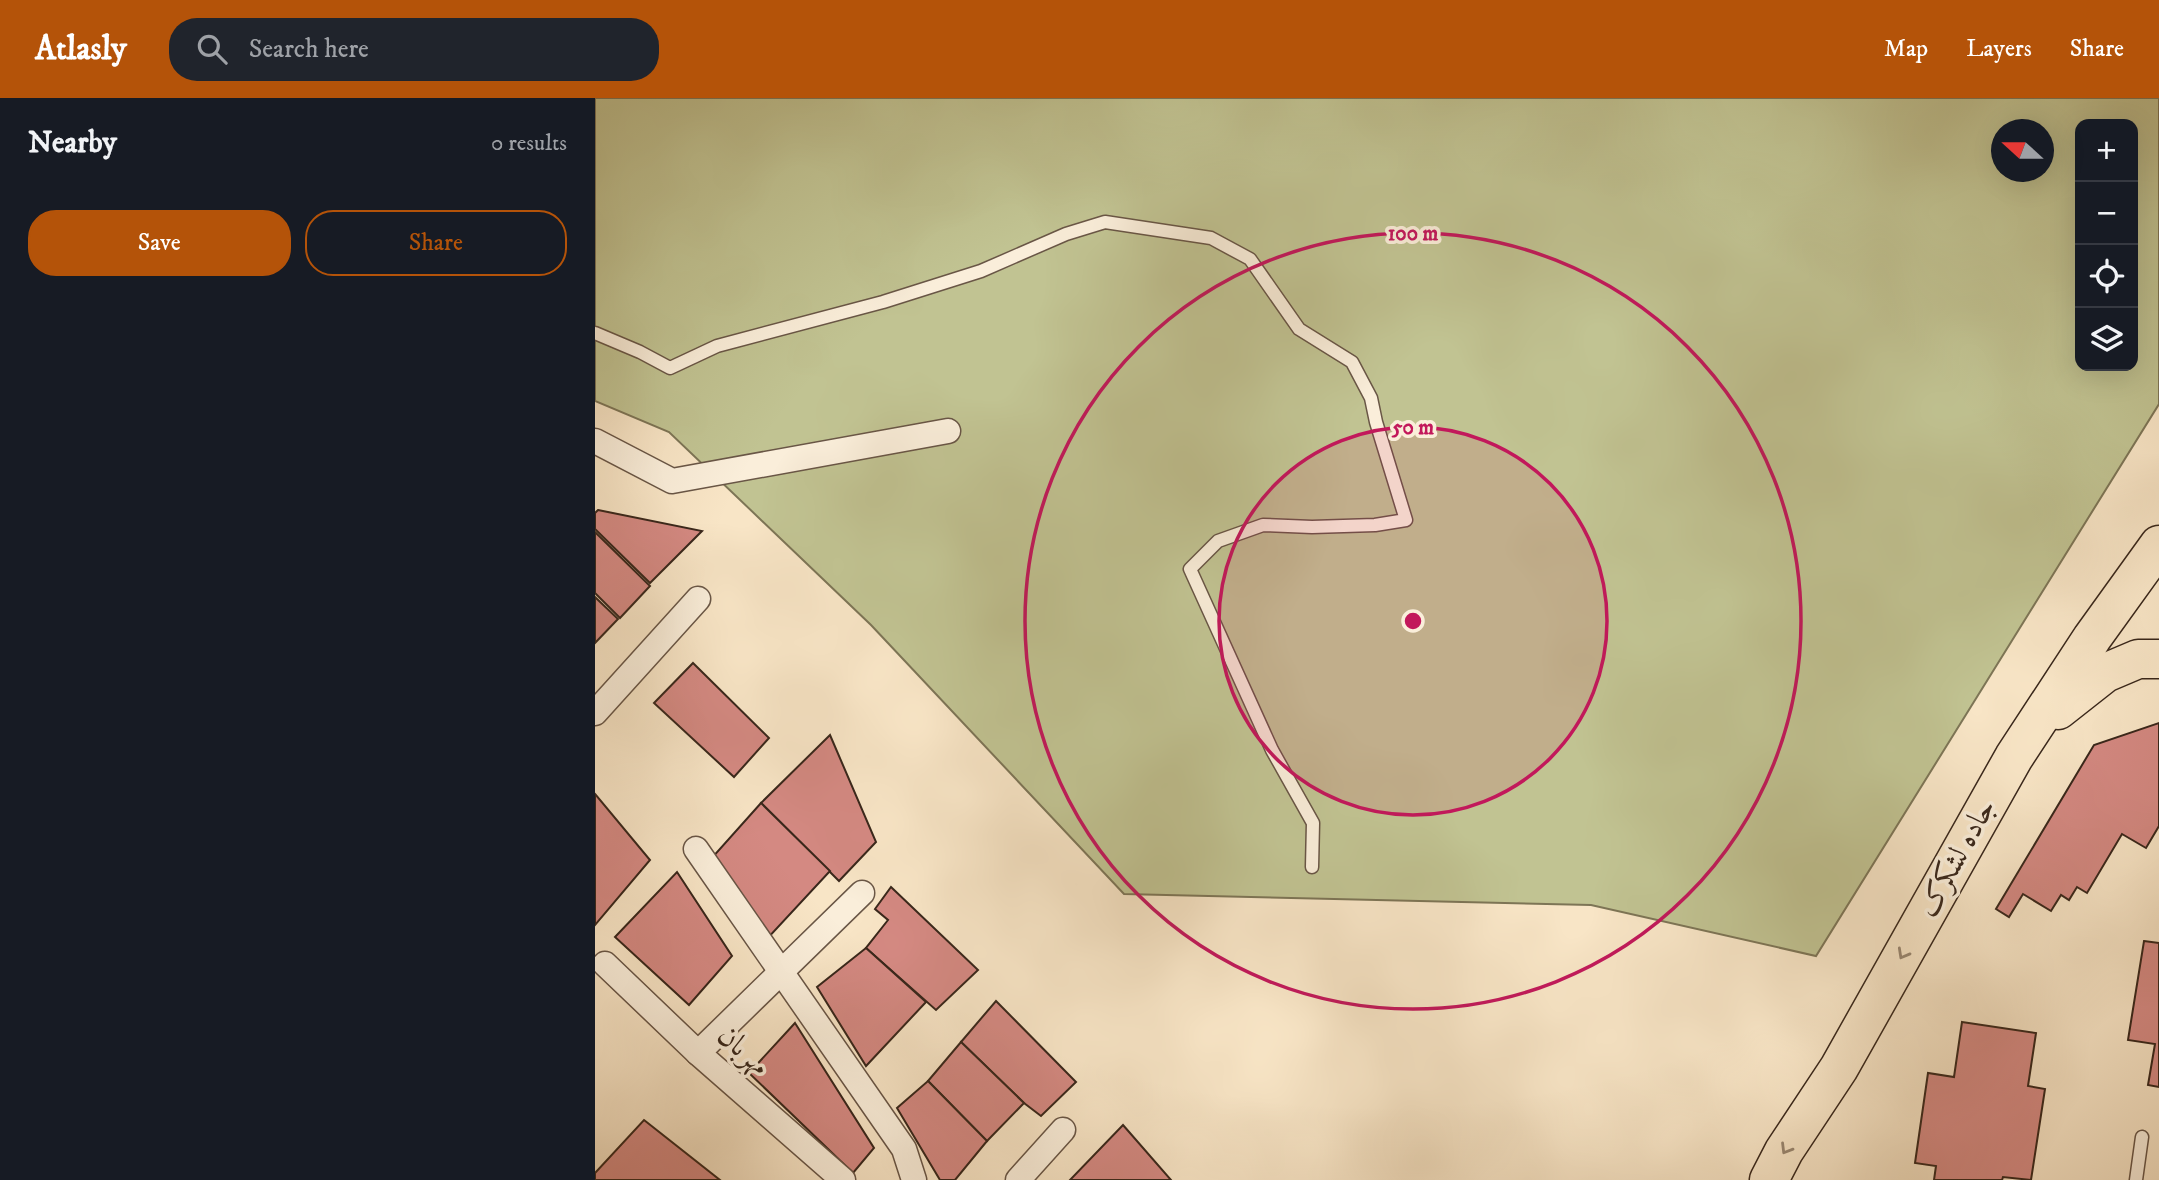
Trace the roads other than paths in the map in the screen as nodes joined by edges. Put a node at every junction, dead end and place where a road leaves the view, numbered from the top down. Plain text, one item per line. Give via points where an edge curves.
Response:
1 (595, 333) edge
2 (948, 431) dead end
3 (595, 442) edge
4 (2159, 545) edge
5 (698, 599) dead end
6 (2159, 659) edge
7 (595, 713) edge
8 (2014, 757) junction
9 (696, 849) dead end
10 (1312, 867) dead end
11 (862, 893) dead end
12 (605, 964) dead end
13 (782, 972) junction
14 (698, 1054) junction
15 (1063, 1130) dead end
16 (2142, 1136) dead end
17 (843, 1180) edge
18 (914, 1180) edge
19 (1018, 1180) edge
20 (1769, 1180) edge
21 (2136, 1180) edge

1 - 10 lane via 670,368 717,346 981,271 1105,222 1210,238 1249,259 1299,328 1352,362 1371,398 1406,520 1374,525 1263,525 1218,541 1190,569 1272,750 1313,823
2 - 3 street via 673,481
4 - 8 highway, جاده لشکرک
5 - 7 street
6 - 8 highway via 2138,659 2105,673 2065,703
8 -> 20 highway, جاده لشکرک via 1839,1068
9 - 13 street
11 - 13 street
12 - 14 street, مهربان
13 - 14 street
13 - 18 street via 904,1149
14 - 17 street, مهربان
15 - 19 street
16 - 21 lane

